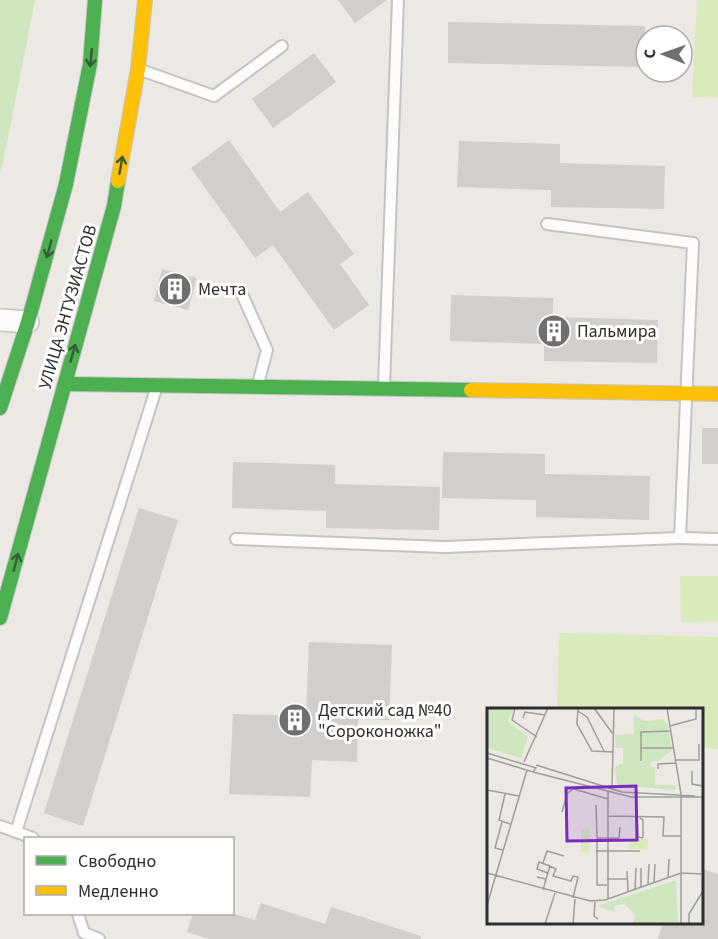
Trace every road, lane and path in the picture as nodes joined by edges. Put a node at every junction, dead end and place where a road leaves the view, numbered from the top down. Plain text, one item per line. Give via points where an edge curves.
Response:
1 (95, 0) edge
2 (145, 0) edge
3 (398, 0) edge
4 (282, 46) dead end
5 (138, 69) junction
6 (547, 224) dead end
7 (242, 292) dead end
8 (0, 320) edge
9 (28, 322) junction
10 (65, 384) junction
11 (158, 385) junction
12 (258, 387) junction
13 (384, 388) junction
14 (686, 394) junction
15 (718, 394) edge
16 (0, 408) edge
17 (680, 538) junction
18 (236, 539) dead end
19 (718, 539) edge
20 (0, 618) edge
21 (0, 826) edge
22 (16, 832) junction
23 (30, 837) edge
24 (78, 915) edge
25 (99, 939) edge

1 -> 9 street, УЛИЦА ЭНТУЗИАСТОВ via 90,64 66,184
2 - 5 street, УЛИЦА ЭНТУЗИАСТОВ
3 - 13 lane
4 - 5 lane via 214,96
10 -> 5 street, УЛИЦА ЭНТУЗИАСТОВ via 114,206
6 - 14 lane via 693,243
7 - 12 lane via 267,350
8 - 9 street
9 - 16 street, УЛИЦА ЭНТУЗИАСТОВ
10 - 11 street
20 -> 10 street, УЛИЦА ЭНТУЗИАСТОВ
11 - 12 street
11 - 22 lane
12 - 13 street
13 - 14 street
14 - 15 street
14 - 17 lane
17 - 18 lane via 445,547
17 - 19 lane
21 - 22 lane
22 - 23 lane
24 - 25 lane via 84,933

